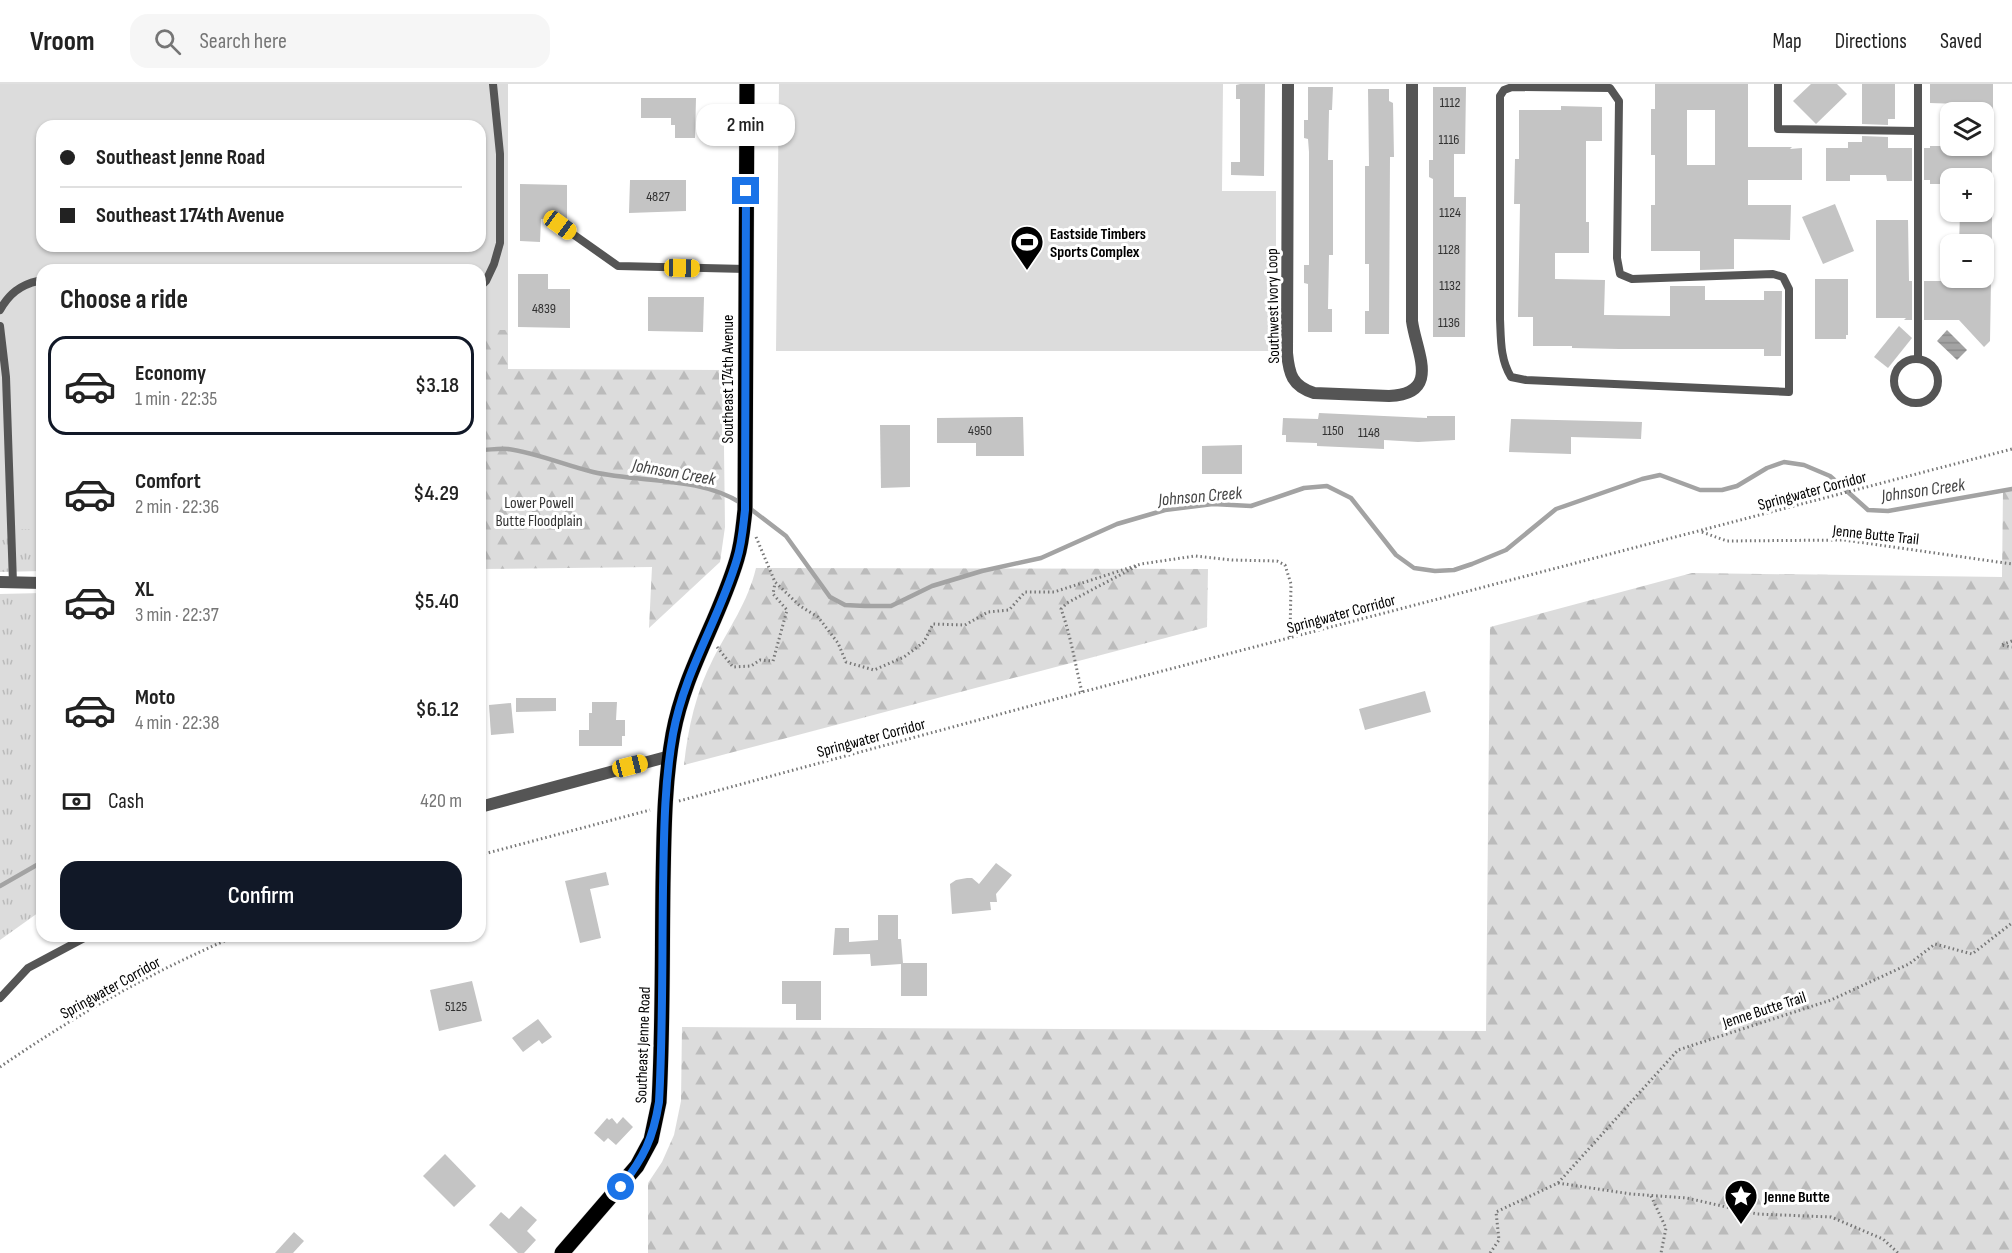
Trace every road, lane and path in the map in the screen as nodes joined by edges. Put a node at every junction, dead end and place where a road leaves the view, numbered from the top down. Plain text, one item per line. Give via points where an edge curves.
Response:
1 (493, 84) edge
2 (747, 84) edge
3 (1288, 84) edge
4 (1413, 84) edge
5 (1778, 84) edge
6 (1918, 84) edge
7 (1574, 86) edge
8 (1918, 131) junction
9 (560, 225) dead end
10 (746, 269) junction
11 (486, 281) edge
12 (36, 282) edge
13 (0, 310) edge
14 (0, 326) edge
15 (1918, 358) junction
16 (2012, 450) edge
17 (1701, 532) junction
18 (743, 533) junction
19 (1141, 564) junction
20 (2012, 564) edge
21 (0, 582) edge
22 (775, 582) junction
23 (13, 583) junction
24 (36, 583) edge
25 (706, 634) junction
26 (1291, 638) junction
27 (2012, 641) edge
28 (2012, 647) edge
29 (1082, 692) junction
30 (670, 756) junction
31 (486, 805) edge
32 (666, 805) junction
33 (486, 853) edge
34 (2012, 923) edge
35 (77, 942) edge
36 (224, 942) edge
37 (0, 998) edge
38 (0, 1067) edge
39 (1558, 1184) junction
40 (1651, 1196) junction
41 (562, 1253) edge
42 (1490, 1253) edge
43 (1661, 1253) edge
44 (1898, 1253) edge

1 - 11 lane via 500,154 500,243
2 - 10 main road, Southeast 174th Avenue
3 - 4 street, Southwest Ivory Loop via 1289,370 1294,381 1314,393 1389,396 1408,392 1422,378 1424,369 1413,321
5 - 8 lane via 1778,129
6 - 8 lane
7 - 7 lane via 1512,87 1500,96 1500,319 1502,355 1511,377 1789,392 1789,289 1783,278 1773,274 1632,279 1620,274 1619,101 1610,88
8 - 15 lane
9 - 10 lane via 618,266
10 - 18 main road, Southeast 174th Avenue
12 - 13 lane via 16,290
14 - 23 lane via 6,377
15 - 15 lane via 1934,368 1938,386 1932,397 1920,403 1907,402 1897,394 1894,376 1905,361
16 - 17 path, Springwater Corridor
17 - 20 path, Jenne Butte Trail via 1727,541 1844,540
17 - 26 path, Springwater Corridor
18 - 22 path via 758,538
18 - 25 main road, Southeast 174th Avenue via 738,558
19 - 22 path via 1054,592 1025,592 1009,610 988,612 965,625 933,624 924,642 904,657 874,670 846,662 838,643 818,617
19 - 26 path via 1196,556 1277,561 1285,565 1291,584
19 - 29 path via 1061,609
21 - 23 street
22 - 25 path via 773,594 787,610 773,661 733,667
23 - 24 street
25 - 30 main road, Southeast 174th Avenue via 682,697
26 - 29 path, Springwater Corridor
27 - 28 path via 2001,645
29 - 32 path, Springwater Corridor
30 - 31 street
30 - 32 main road, Southeast 174th Avenue
32 - 33 path, Springwater Corridor
32 - 41 main road, Southeast Jenne Road via 656,1119 651,1140 637,1166
34 - 39 path, Jenne Butte Trail via 1972,954 1935,944 1909,964 1831,1000 1678,1050
35 - 37 lane via 28,968
36 - 38 path, Springwater Corridor via 123,991
39 - 40 path
39 - 42 path, Jenne Butte Trail via 1496,1212 1499,1240
40 - 43 path via 1665,1228
40 - 44 path via 1687,1198 1757,1214 1831,1217 1883,1239

